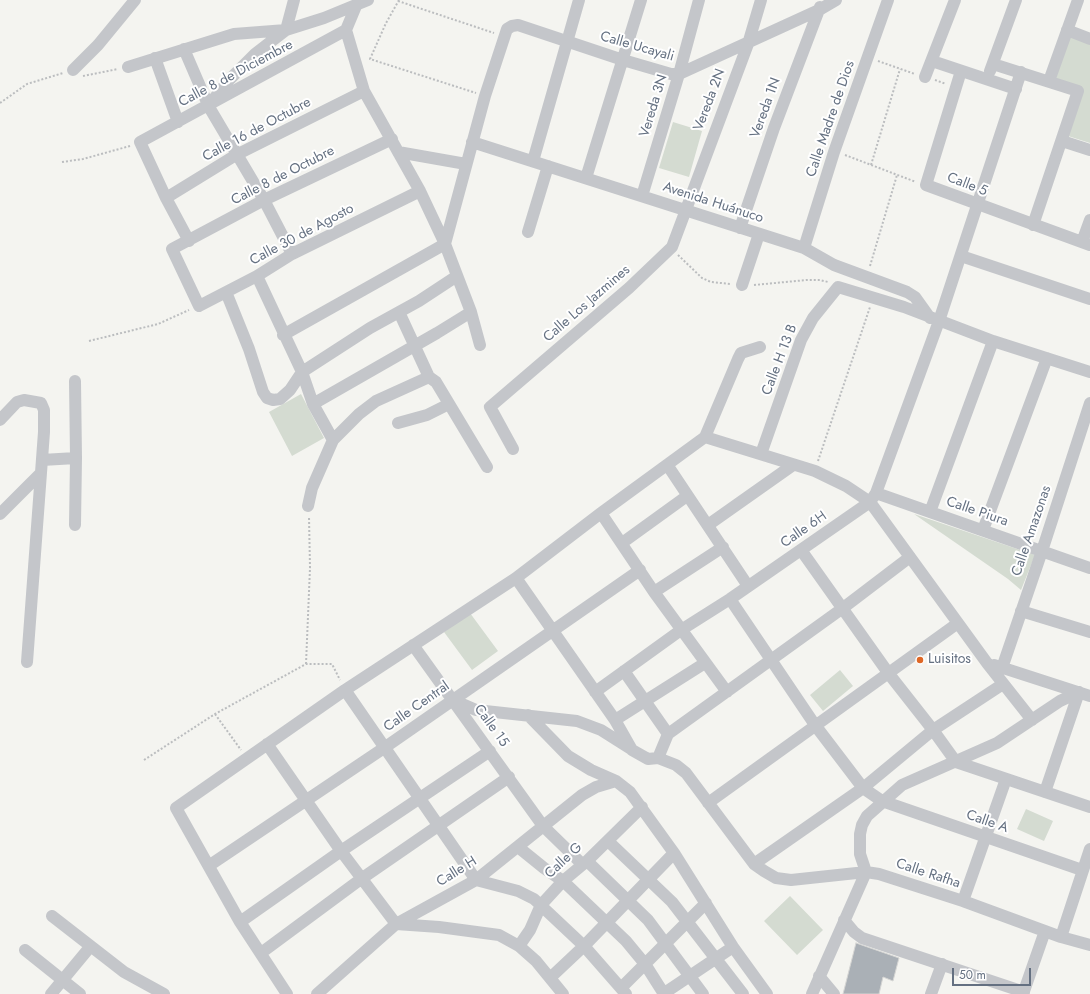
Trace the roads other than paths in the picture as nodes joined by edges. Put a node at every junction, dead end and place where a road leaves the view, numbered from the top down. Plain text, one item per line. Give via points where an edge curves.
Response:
1 (135, 0) edge
2 (294, 0) edge
3 (368, 0) edge
4 (579, 0) edge
5 (641, 0) edge
6 (699, 0) edge
7 (761, 0) edge
8 (836, 0) edge
9 (888, 0) edge
10 (955, 0) edge
11 (1016, 0) edge
12 (1078, 0) edge
13 (821, 5) edge
14 (356, 6) junction
15 (286, 30) junction
16 (346, 30) junction
17 (1067, 30) junction
18 (1090, 39) edge
19 (568, 42) junction
20 (748, 44) junction
21 (184, 49) junction
22 (155, 58) junction
23 (623, 60) junction
24 (932, 61) junction
25 (993, 64) junction
26 (128, 67) road end
27 (73, 70) road end
28 (961, 71) junction
29 (1021, 72) junction
30 (679, 74) junction
31 (925, 77) road end
32 (987, 80) junction
33 (1049, 81) junction
34 (1016, 89) junction
35 (364, 91) junction
36 (208, 106) junction
37 (178, 122) junction
38 (392, 140) junction
39 (1062, 141) junction
40 (472, 142) junction
41 (1090, 150) edge
42 (398, 152) junction
43 (236, 155) junction
44 (533, 161) junction
45 (466, 164) junction
46 (548, 166) junction
47 (586, 178) junction
48 (420, 191) junction
49 (642, 196) junction
50 (166, 198) junction
51 (264, 200) junction
52 (979, 206) junction
53 (686, 210) junction
54 (1090, 220) edge
55 (1033, 225) junction
56 (740, 228) junction
57 (528, 232) dead end
58 (759, 234) junction
59 (189, 241) junction
60 (445, 244) junction
61 (1086, 244) edge
62 (804, 248) junction
63 (292, 254) junction
64 (962, 256) junction
65 (256, 276) junction
66 (457, 276) junction
67 (742, 285) dead end
68 (226, 292) junction
69 (1090, 299) edge
70 (199, 306) joint
71 (399, 312) junction
72 (471, 312) junction
73 (935, 320) junction
74 (283, 335) junction
75 (993, 341) junction
76 (480, 345) dead end
77 (415, 346) junction
78 (760, 347) dead end
79 (1047, 358) junction
80 (302, 372) junction
81 (1090, 372) edge
82 (429, 377) junction
83 (75, 381) dead end
84 (1090, 403) edge
85 (313, 404) junction
86 (449, 404) junction
87 (0, 420) edge
88 (398, 423) dead end
89 (705, 437) junction
90 (333, 440) junction
91 (513, 449) dead end
92 (761, 454) junction
93 (76, 458) junction
94 (42, 460) junction
95 (793, 465) junction
96 (668, 466) junction
97 (487, 467) dead end
98 (41, 473) junction
99 (687, 496) junction
100 (873, 498) junction
101 (308, 506) road end
102 (930, 512) junction
103 (601, 513) junction
104 (0, 514) edge
105 (75, 525) dead end
106 (708, 525) junction
107 (983, 530) junction
108 (622, 543) junction
109 (723, 548) junction
110 (802, 550) junction
111 (1042, 551) junction
112 (910, 557) junction
113 (1090, 568) edge
114 (640, 570) junction
115 (516, 578) junction
116 (748, 586) junction
117 (654, 592) junction
118 (730, 599) junction
119 (843, 608) junction
120 (1020, 611) junction
121 (958, 623) junction
122 (552, 630) junction
123 (682, 630) junction
124 (1090, 632) edge
125 (413, 645) junction
126 (772, 660) junction
127 (28, 662) dead end
128 (705, 663) junction
129 (987, 663) junction
130 (1002, 668) junction
131 (624, 671) junction
132 (889, 674) junction
133 (1003, 684) junction
134 (345, 690) junction
135 (595, 692) junction
136 (727, 692) junction
137 (1084, 694) edge
138 (452, 700) junction
139 (644, 702) junction
140 (528, 715) junction
141 (615, 720) junction
142 (1032, 720) junction
143 (815, 725) junction
144 (933, 730) junction
145 (668, 734) junction
146 (268, 744) junction
147 (384, 748) junction
148 (632, 750) junction
149 (490, 751) junction
150 (658, 758) junction
151 (956, 762) junction
152 (509, 778) junction
153 (1006, 779) junction
154 (616, 781) junction
155 (863, 788) junction
156 (1045, 792) junction
157 (306, 799) junction
158 (419, 799) junction
159 (882, 801) junction
160 (708, 803) junction
161 (642, 807) junction
162 (1090, 807) edge
163 (543, 826) junction
164 (438, 827) junction
165 (984, 837) junction
166 (608, 841) junction
167 (518, 847) junction
168 (1090, 848) edge
169 (341, 851) junction
170 (674, 853) junction
171 (585, 862) junction
172 (754, 864) junction
173 (210, 865) junction
174 (1082, 870) junction
175 (866, 872) junction
176 (361, 879) junction
177 (648, 879) junction
178 (476, 880) junction
179 (563, 881) junction
180 (627, 900) junction
181 (964, 901) junction
182 (706, 903) junction
183 (541, 905) junction
184 (52, 916) dead end
185 (688, 920) junction
186 (844, 920) junction
187 (240, 922) junction
188 (606, 922) junction
189 (396, 924) junction
190 (1045, 931) junction
191 (1061, 937) junction
192 (666, 943) junction
193 (1090, 945) edge
194 (519, 946) junction
195 (584, 946) junction
196 (90, 947) junction
197 (733, 947) junction
198 (25, 950) dead end
199 (261, 953) junction
200 (717, 959) junction
201 (645, 964) junction
202 (942, 964) junction
203 (690, 976) junction
204 (819, 976) junction
205 (550, 978) junction
206 (63, 980) junction
207 (149, 991) edge
208 (623, 991) edge
209 (319, 993) edge
210 (1023, 993) edge
211 (51, 994) edge
212 (80, 994) edge
213 (164, 994) edge
214 (287, 994) edge
215 (563, 994) edge
216 (664, 994) edge
217 (703, 994) edge
218 (743, 994) edge
219 (766, 994) edge
220 (812, 994) edge
221 (834, 994) edge
222 (931, 994) edge

1 - 27 street via 98,45
2 - 15 street
3 - 14 street
4 - 19 street
5 - 23 street
6 - 30 street, Vereda 3N
7 - 20 street, Vereda 2N
8 - 13 street, Calle Ucayali
9 - 62 street, Calle Madre de Dios via 834,152
10 - 24 street
11 - 25 street
12 - 17 street
13 - 20 street, Calle Ucayali
13 - 56 street, Vereda 1N via 774,128
14 - 15 street
14 - 16 street
15 - 21 street via 234,34
15 - 36 street via 229,80
16 - 35 street
16 - 36 street, Calle 8 de Diciembre
17 - 18 street
17 - 33 street
19 - 23 street, Calle Ucayali
19 - 40 street, Calle Ucayali via 518,25 507,29
19 - 44 street
20 - 30 street, Calle Ucayali
20 - 53 street, Vereda 2N
21 - 22 street
21 - 36 street
22 - 26 street
22 - 37 street
23 - 30 street, Calle Ucayali
23 - 47 street
24 - 28 street
24 - 31 street
25 - 29 street
25 - 32 street
28 - 32 street
28 - 52 street, Calle 5 via 926,185
29 - 33 street
29 - 34 street
30 - 49 street, Vereda 3N
32 - 34 street
33 - 39 street via 1078,91
34 - 52 street
35 - 38 street
35 - 43 street, Calle 16 de Octubre
36 - 37 street, Calle 8 de Diciembre
36 - 43 street
37 - 50 street, Calle 8 de Diciembre via 140,142
38 - 42 street
38 - 51 street, Calle 8 de Octubre
39 - 41 street
39 - 55 street
40 - 44 street, Avenida Huánuco
40 - 45 street
42 - 45 street
42 - 48 street
43 - 50 street, Calle 16 de Octubre
43 - 51 street
44 - 46 street, Avenida Huánuco
45 - 60 street
46 - 47 street, Avenida Huánuco
46 - 57 street
47 - 49 street, Avenida Huánuco
48 - 60 street
48 - 63 street, Calle 30 de Agosto
49 - 53 street, Avenida Huánuco
50 - 59 street
51 - 59 street, Calle 8 de Octubre
51 - 63 street
52 - 55 street, Calle 5
52 - 64 street
53 - 56 street, Avenida Huánuco
53 - 91 street, Calle Los Jazmines via 672,246 629,288 490,407
54 - 61 street
55 - 61 street, Calle 5
56 - 58 street, Avenida Huánuco
58 - 62 street, Avenida Huánuco
58 - 67 street
59 - 70 street, Calle 8 de Octubre via 172,249
60 - 66 street
60 - 74 street
62 - 73 street, Avenida Huánuco via 834,265 907,292 915,297
63 - 65 street, Calle 30 de Agosto
64 - 69 street
64 - 73 street
65 - 68 street, Calle 30 de Agosto
65 - 74 street
66 - 71 street
66 - 72 street
68 - 70 street, Calle 30 de Agosto
68 - 80 street via 267,398 280,399 290,390
71 - 77 street
71 - 80 street
72 - 76 street
72 - 77 street
73 - 75 street
73 - 92 street, Calle H 13 B via 873,297 837,288 813,318 801,340
73 - 100 street
74 - 80 street
75 - 79 street
75 - 102 street
77 - 82 street
77 - 85 street
78 - 89 street via 741,353
79 - 81 street
79 - 107 street
80 - 85 street
82 - 86 street via 436,382
82 - 90 street via 376,401
83 - 93 street
84 - 111 street, Calle Amazonas
85 - 90 street
86 - 88 street via 427,415
86 - 97 street
87 - 94 street via 17,402 24,400 41,403 44,410
89 - 92 street
89 - 96 street
90 - 101 street via 312,488
92 - 95 street
93 - 94 street
93 - 105 street
94 - 98 street
95 - 100 street via 815,471
95 - 106 street
96 - 99 street
96 - 103 street
98 - 104 street
98 - 127 street
99 - 106 street
99 - 108 street
100 - 102 street, Calle Piura
100 - 110 street, Calle 6H
100 - 112 street
102 - 107 street, Calle Piura
103 - 108 street
103 - 115 street
106 - 109 street
107 - 111 street, Calle Piura
108 - 114 street
109 - 116 street
109 - 117 street
110 - 116 street, Calle 6H
110 - 119 street
111 - 113 street, Calle Piura
111 - 120 street, Calle Amazonas
112 - 119 street
112 - 121 street
114 - 117 street
114 - 122 street, Calle Central
115 - 122 street
115 - 125 street
116 - 118 street, Calle 6H
117 - 123 street
118 - 123 street, Calle 6H
118 - 126 street, Calle A
119 - 126 street
119 - 132 street
120 - 124 street
120 - 130 street, Calle Amazonas
121 - 129 street
121 - 132 street
122 - 135 street
122 - 138 street, Calle Central
123 - 128 street
123 - 131 street, Calle 6H
125 - 134 street
125 - 138 street, Calle 15
126 - 136 street
126 - 143 street, Calle A
128 - 136 street
128 - 139 street
129 - 130 street
129 - 133 street
130 - 137 street
131 - 135 street, Calle 6H
131 - 139 street
132 - 143 street
132 - 144 street
133 - 142 street
133 - 144 street
134 - 146 street
134 - 147 street
135 - 141 street
136 - 145 street
137 - 142 street
137 - 156 street
138 - 140 street, Calle Rafha via 476,710
138 - 147 street, Calle Central
138 - 149 street, Calle 15
139 - 141 street
139 - 145 street
140 - 148 street, Calle Rafha via 576,721 601,730
140 - 154 street via 568,756
141 - 148 street
142 - 151 street via 997,743
143 - 155 street, Calle A
143 - 160 street
144 - 151 street
144 - 155 street
145 - 150 street
146 - 157 street
146 - 173 street via 176,808
147 - 157 street, Calle Central
147 - 158 street
148 - 150 street, Calle Rafha via 648,759
149 - 152 street, Calle 15
149 - 158 street
150 - 160 street, Calle Rafha via 676,765 686,773
151 - 153 street
151 - 159 street via 902,785
152 - 163 street, Calle 15
152 - 164 street
153 - 156 street
153 - 165 street
154 - 161 street via 630,792
154 - 163 street, Calle H via 596,787 582,795
155 - 159 street, Calle A
155 - 172 street
156 - 162 street
157 - 169 street
157 - 173 street, Calle Central
158 - 164 street
158 - 169 street
159 - 165 street, Calle A
159 - 175 street via 862,825 860,854
160 - 172 street, Calle Rafha
161 - 166 street, Calle G
161 - 170 street
163 - 167 street, Calle H
163 - 171 street, Calle 15
164 - 176 street
164 - 178 street
165 - 174 street, Calle A
165 - 181 street
166 - 171 street, Calle G
166 - 177 street
167 - 178 street, Calle H
167 - 179 street
168 - 174 street
169 - 176 street
169 - 187 street
170 - 177 street
170 - 182 street
171 - 179 street, Calle G
171 - 180 street, Calle 15
172 - 175 street, Calle Rafha via 783,880
173 - 187 street
174 - 191 street
175 - 181 street, Calle Rafha
175 - 186 street
176 - 189 street
176 - 199 street
177 - 180 street
177 - 185 street
178 - 183 street via 518,891
178 - 189 street, Calle H
179 - 183 street, Calle G
179 - 188 street
180 - 188 street
180 - 192 street, Calle 15 via 648,920
181 - 190 street, Calle Rafha
182 - 185 street
182 - 197 street
183 - 194 street, Calle G via 530,930
183 - 195 street
184 - 196 street
185 - 192 street
185 - 200 street
186 - 202 street via 862,938
186 - 204 street
187 - 199 street
188 - 195 street
188 - 201 street
189 - 194 street via 477,931 499,935
189 - 209 street, Calle H
190 - 191 street, Calle Rafha
190 - 210 street
191 - 193 street, Calle Rafha
192 - 201 street
192 - 203 street, Calle 15
194 - 205 street
195 - 205 street
195 - 208 street
196 - 206 street
196 - 207 street
197 - 200 street
197 - 219 street
198 - 206 street
199 - 214 street
200 - 203 street
200 - 218 street
201 - 208 street
201 - 216 street
202 - 210 street
202 - 222 street
203 - 216 street
203 - 217 street, Calle 15
204 - 220 street
204 - 221 street
205 - 215 street
206 - 211 street
206 - 212 street
207 - 213 street

